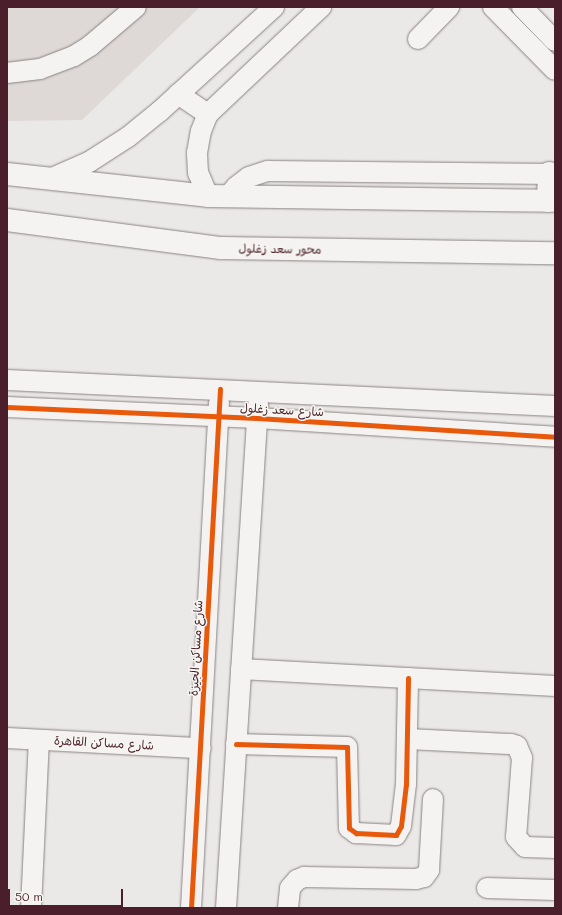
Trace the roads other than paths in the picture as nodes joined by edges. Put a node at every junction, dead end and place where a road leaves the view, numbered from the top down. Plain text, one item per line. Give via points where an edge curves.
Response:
1 (136, 7) edge
2 (274, 7) edge
3 (322, 7) edge
4 (449, 7) edge
5 (493, 7) edge
6 (522, 7) edge
7 (418, 38) dead end
8 (555, 41) edge
9 (555, 70) edge
10 (7, 73) edge
11 (178, 94) junction
12 (208, 114) junction
13 (7, 174) edge
14 (552, 174) edge
15 (50, 179) junction
16 (218, 196) junction
17 (551, 201) edge
18 (7, 220) edge
19 (555, 253) edge
20 (7, 380) edge
21 (220, 389) junction
22 (258, 391) junction
23 (555, 406) edge
24 (7, 407) edge
25 (218, 417) junction
26 (257, 418) junction
27 (555, 437) edge
28 (241, 669) junction
29 (408, 678) junction
30 (555, 686) edge
31 (7, 738) edge
32 (408, 739) junction
33 (39, 740) junction
34 (236, 744) junction
35 (201, 748) junction
36 (433, 799) dead end
37 (555, 848) edge
38 (487, 888) dead end
39 (555, 890) edge
40 (32, 908) edge
41 (191, 908) edge
42 (226, 908) edge
43 (288, 908) edge

1 - 10 street via 90,46 74,56 40,69
2 - 11 street
3 - 12 street
4 - 7 street
5 - 9 street
6 - 8 street
11 - 12 street
11 - 15 street via 128,137 89,162
12 - 16 street via 197,152 198,173
13 - 15 main road
14 - 16 street via 268,171 249,177
14 - 17 main road
15 - 16 main road
16 - 17 main road
18 - 19 main road, محور سعد زغلول via 221,248
20 - 21 street, شارع سعد زغلول
21 - 22 street, شارع سعد زغلول
21 - 25 street, شارع مساكن الجيزة
22 - 23 street, شارع سعد زغلول
22 - 26 street
24 - 25 street, شارع سعد زغلول
25 - 26 street, شارع سعد زغلول
25 - 35 street, شارع مساكن الجيزة
26 - 27 street, شارع سعد زغلول
26 - 28 street
28 - 29 street
28 - 34 street
29 - 30 street
29 - 32 street
31 - 33 street, شارع مساكن القاهرة
32 - 34 street via 401,826 394,836 356,833 348,828 347,747
32 - 37 street via 517,746 522,758 516,837 525,847
33 - 35 street, شارع مساكن القاهرة
33 - 40 street
34 - 42 street
35 - 41 street, شارع مساكن الجيزة
36 - 43 street via 429,870 424,877 304,877 290,888
38 - 39 street

